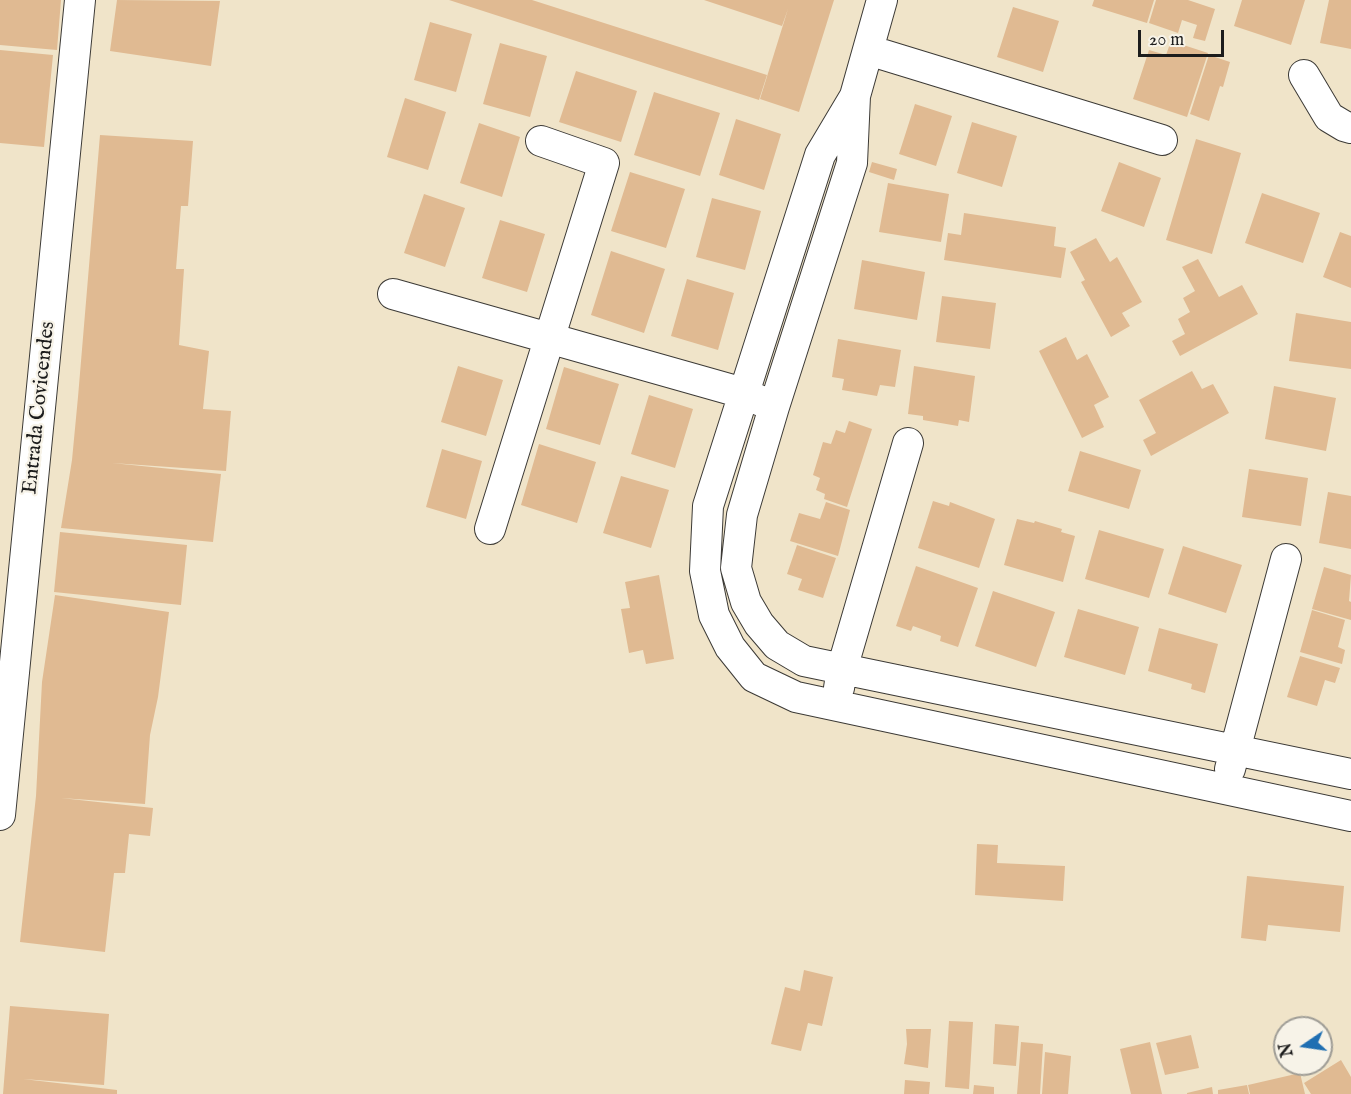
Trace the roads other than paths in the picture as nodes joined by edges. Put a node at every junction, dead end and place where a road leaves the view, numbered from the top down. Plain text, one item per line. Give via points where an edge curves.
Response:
1 (80, 0) edge
2 (882, 0) edge
3 (868, 50) junction
4 (1304, 75) dead end
5 (855, 96) junction
6 (1351, 128) edge
7 (1162, 140) dead end
8 (541, 141) dead end
9 (393, 294) dead end
10 (771, 306) junction
11 (802, 318) junction
12 (548, 339) junction
13 (743, 393) junction
14 (774, 407) junction
15 (908, 443) dead end
16 (490, 529) dead end
17 (1286, 559) dead end
18 (842, 669) junction
19 (836, 706) junction
20 (1027, 707) junction
21 (1022, 746) junction
22 (1234, 750) junction
23 (1351, 774) edge
24 (1226, 789) junction
25 (0, 815) edge
26 (1351, 816) edge

1 - 25 street, Entrada Covicendes
2 - 3 street
3 - 5 street
3 - 7 street
4 - 6 street via 1329,117
5 - 10 street via 820,155
5 - 11 street via 852,164
8 - 12 street via 604,163
9 - 12 street
10 - 11 street
10 - 13 street
11 - 14 street
12 - 13 street
12 - 16 street
13 - 14 street
13 - 19 street via 708,506 705,571 714,615 730,648 754,677 796,697
14 - 18 street via 742,515 736,568 746,602 777,645 804,661
15 - 18 street
17 - 22 street
18 - 19 street
18 - 20 street
19 - 21 street
20 - 21 street
20 - 22 street
21 - 24 street
22 - 23 street
22 - 24 street
24 - 26 street

